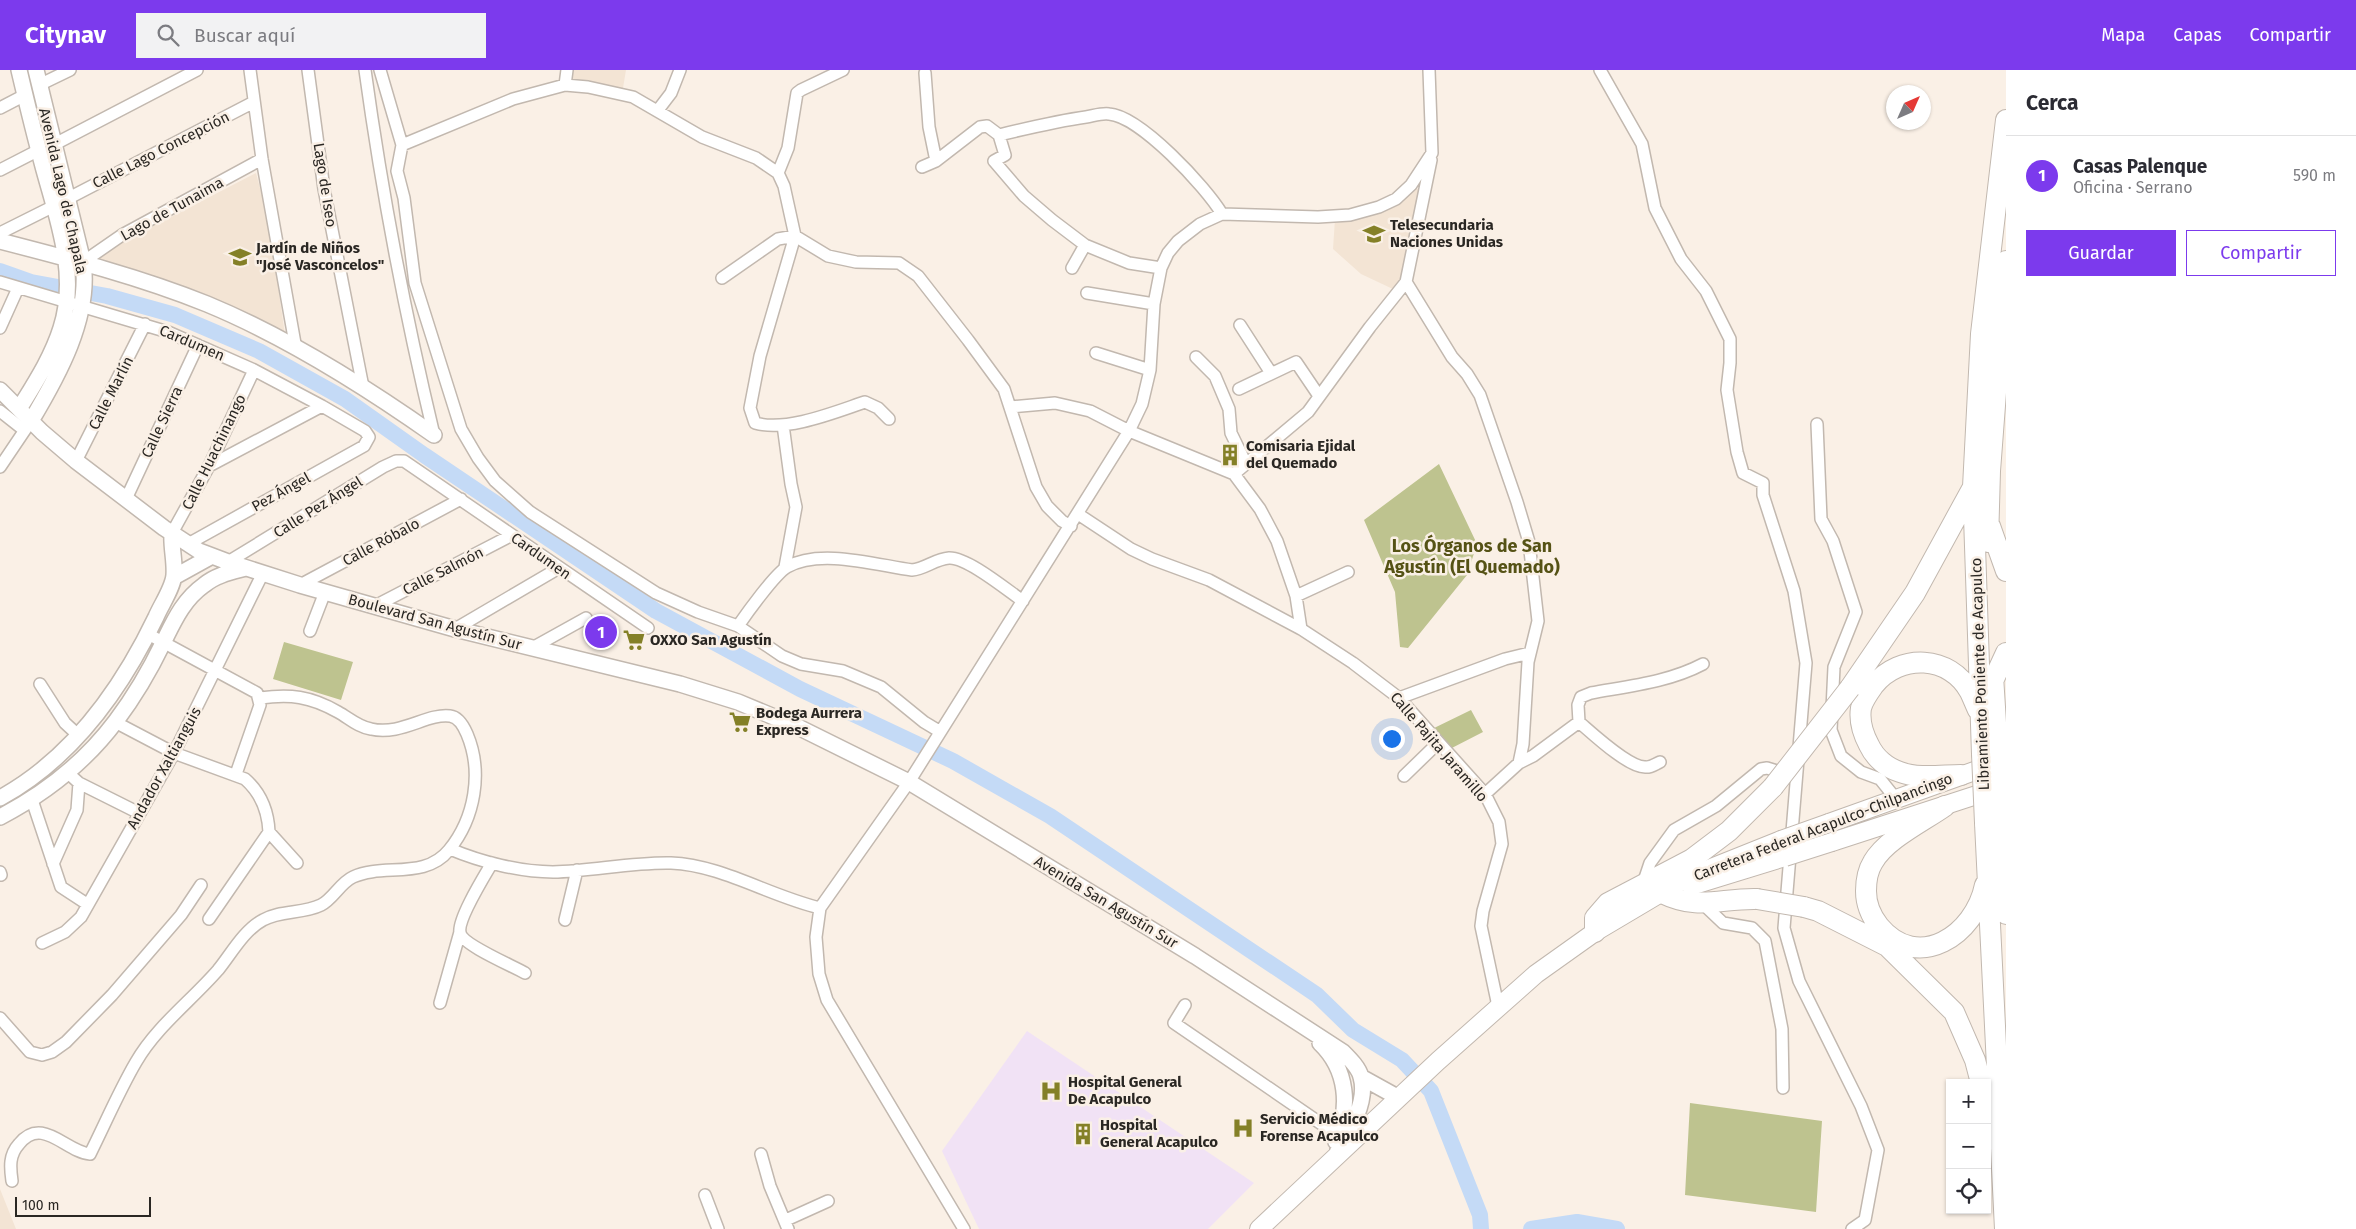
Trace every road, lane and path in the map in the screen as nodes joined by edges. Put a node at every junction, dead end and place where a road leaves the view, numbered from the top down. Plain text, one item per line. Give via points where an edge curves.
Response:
1 (19, 70) edge
2 (70, 70) edge
3 (197, 70) edge
4 (250, 70) edge
5 (308, 70) edge
6 (365, 70) edge
7 (380, 70) edge
8 (567, 70) edge
9 (680, 70) edge
10 (843, 70) edge
11 (1429, 70) edge
12 (1600, 70) edge
13 (925, 72) dead end
14 (37, 77) edge
15 (565, 85) junction
16 (24, 94) junction
17 (254, 102) junction
18 (0, 108) edge
19 (658, 110) junction
20 (2006, 120) edge
21 (999, 135) junction
22 (402, 145) junction
23 (46, 147) junction
24 (1432, 153) junction
25 (262, 159) junction
26 (936, 161) junction
27 (922, 167) dead end
28 (0, 170) edge
29 (778, 174) junction
30 (61, 202) junction
31 (1222, 214) junction
32 (0, 233) edge
33 (795, 236) junction
34 (0, 241) edge
35 (1085, 245) junction
36 (2006, 261) edge
37 (67, 265) junction
38 (1072, 268) dead end
39 (1161, 268) junction
40 (84, 269) junction
41 (722, 278) dead end
42 (0, 282) edge
43 (1406, 282) junction
44 (18, 288) junction
45 (1087, 293) dead end
46 (74, 300) junction
47 (1154, 304) junction
48 (145, 324) junction
49 (1240, 325) dead end
50 (0, 328) edge
51 (198, 344) junction
52 (296, 349) junction
53 (1096, 353) dead end
54 (1196, 357) dead end
55 (254, 370) junction
56 (1150, 370) junction
57 (1271, 373) junction
58 (363, 387) junction
59 (1238, 389) dead end
60 (0, 390) edge
61 (1319, 396) junction
62 (322, 406) junction
63 (1010, 407) junction
64 (19, 409) junction
65 (0, 411) edge
66 (889, 419) dead end
67 (783, 424) junction
68 (1817, 424) dead end
69 (28, 426) junction
70 (1129, 431) junction
71 (434, 435) joint
72 (369, 437) joint
73 (76, 461) junction
74 (412, 464) joint
75 (1246, 464) junction
76 (209, 466) junction
77 (0, 467) edge
78 (1234, 474) junction
79 (1973, 487) junction
80 (461, 499) junction
81 (126, 500) junction
82 (1078, 514) junction
83 (1988, 519) junction
84 (1071, 526) junction
85 (172, 533) junction
86 (512, 535) junction
87 (188, 544) junction
88 (212, 556) junction
89 (228, 562) junction
90 (786, 567) junction
91 (246, 568) junction
92 (559, 568) junction
93 (2006, 571) edge
94 (1348, 572) dead end
95 (263, 573) junction
96 (174, 577) junction
97 (300, 585) junction
98 (325, 592) junction
99 (1296, 596) junction
100 (1023, 600) junction
101 (375, 606) junction
102 (586, 618) dead end
103 (738, 626) junction
104 (648, 628) dead end
105 (455, 629) junction
106 (1301, 629) junction
107 (310, 631) dead end
108 (148, 634) junction
109 (163, 644) junction
110 (532, 648) junction
111 (1530, 653) junction
112 (2006, 653) edge
113 (1703, 664) dead end
114 (215, 671) junction
115 (1993, 681) junction
116 (40, 684) dead end
117 (260, 698) junction
118 (1399, 698) junction
119 (1981, 718) junction
120 (115, 722) junction
121 (1579, 722) junction
122 (938, 734) junction
123 (79, 736) junction
124 (1438, 743) junction
125 (174, 753) junction
126 (1995, 756) edge
127 (1660, 762) dead end
128 (1519, 763) junction
129 (67, 772) junction
130 (236, 774) junction
131 (1961, 775) junction
132 (1404, 776) dead end
133 (1795, 777) junction
134 (79, 782) junction
135 (909, 782) junction
136 (2006, 785) edge
137 (1484, 794) junction
138 (0, 798) edge
139 (1896, 799) junction
140 (32, 800) junction
141 (1945, 806) junction
142 (139, 813) junction
143 (0, 817) edge
144 (269, 832) junction
145 (1999, 833) edge
146 (450, 849) junction
147 (492, 862) junction
148 (297, 863) dead end
149 (53, 864) junction
150 (577, 870) junction
151 (1988, 871) junction
152 (201, 885) dead end
153 (1642, 886) junction
154 (1666, 890) junction
155 (87, 904) junction
156 (1703, 904) junction
157 (820, 908) junction
158 (2006, 914) edge
159 (209, 919) dead end
160 (565, 920) dead end
161 (460, 932) junction
162 (1595, 932) junction
163 (42, 943) dead end
164 (525, 973) dead end
165 (440, 1003) dead end
166 (1185, 1005) dead end
167 (1498, 1006) junction
168 (0, 1018) edge
169 (1300, 1025) junction
170 (1361, 1078) junction
171 (1979, 1079) edge
172 (1783, 1088) dead end
173 (1403, 1094) junction
174 (1990, 1124) edge
175 (1338, 1136) junction
176 (761, 1154) dead end
177 (1329, 1165) junction
178 (2003, 1181) junction
179 (12, 1182) dead end
180 (705, 1195) dead end
181 (828, 1201) dead end
182 (787, 1225) edge
183 (2005, 1225) edge
184 (718, 1229) edge
185 (964, 1229) edge
186 (1259, 1229) edge
187 (1852, 1229) edge

1 - 16 main road, Avenida Lago de Chapala
2 - 14 street
3 - 23 street
4 - 17 street
5 - 58 street, Lago de Iseo via 324,189
6 - 71 street via 389,227
7 - 22 street
8 - 15 street
9 - 19 street via 671,93
10 - 29 street via 797,93 788,148
11 - 24 street
12 - 133 street via 1642,144 1655,208 1681,259 1706,291 1730,339 1727,390 1737,452 1743,473 1763,483 1763,495 1794,591 1806,663
13 - 26 street via 929,127
14 - 23 main road, Avenida Lago de Chapala
15 - 19 street via 633,97
15 - 22 street via 513,99
16 - 18 street
16 - 23 main road, Avenida Lago de Chapala
17 - 25 street
17 - 30 street, Calle Lago Concepción
19 - 29 street via 702,137 756,158
20 - 79 highway, Libramiento Poniente de Acapulco via 1981,334
21 - 26 street via 987,126 980,127
21 - 31 street via 1066,119 1109,114 1126,120 1180,163
21 - 35 street via 1005,155 994,161 1024,196
22 - 103 street via 397,171 404,198 415,283 461,429 478,458 495,481 530,512 656,592
23 - 28 street
23 - 30 main road, Avenida Lago de Chapala
24 - 31 street via 1411,185 1379,207 1350,215 1318,217
24 - 43 street
25 - 40 street, Lago de Tunaima via 122,235
25 - 52 street
26 - 27 street
29 - 33 street via 784,186
30 - 32 street, Calle Lago Concepción
30 - 37 main road, Avenida Lago de Chapala
30 - 40 main road, Avenida Lago de Chapala
31 - 39 street via 1200,224 1178,241
33 - 41 street via 778,239
33 - 63 street via 828,256 856,262 899,263 908,268 918,276 1004,389
33 - 67 street via 760,356 750,408 755,423
34 - 37 main road
35 - 38 street
35 - 39 street via 1129,264
36 - 83 highway, Libramiento Poniente de Acapulco
37 - 40 main road
37 - 46 main road, Avenida Lago de Chapala
39 - 47 street
40 - 46 main road, Avenida Lago de Chapala
40 - 52 main road via 206,304
42 - 44 street, Cardumen
43 - 61 street
43 - 111 street via 1480,394 1517,502 1529,542 1537,607 1537,631
44 - 46 street, Cardumen
44 - 50 street
45 - 47 street
46 - 48 street, Cardumen
46 - 64 main road, Avenida Lago de Chapala via 44,367
46 - 69 main road, Avenida Lago de Chapala via 72,339 46,396
47 - 56 street
48 - 51 street, Cardumen
48 - 73 street, Calle Marlín
49 - 57 street
51 - 55 street, Cardumen
51 - 81 street, Calle Sierra
52 - 58 main road
53 - 56 street
54 - 75 street via 1215,376 1229,409 1231,432
55 - 62 street, Cardumen
55 - 76 street, Calle Huachinango
56 - 70 street via 1142,404
57 - 59 street
57 - 61 street via 1296,362
58 - 71 main road
60 - 64 main road, Boulevard San Agustín Sur
61 - 75 street via 1298,421
62 - 72 street, Cardumen via 365,431
62 - 76 street
63 - 70 street via 1055,402 1090,411
63 - 84 street via 1036,487 1047,506
64 - 69 main road, Boulevard San Agustín Sur
65 - 69 street
66 - 67 street via 878,408 865,402 816,418
67 - 90 street via 796,507
68 - 139 street via 1822,519 1833,541 1856,612 1834,667 1832,730 1841,756 1861,772 1880,779
69 - 73 main road, Boulevard San Agustín Sur
69 - 77 street
70 - 78 street
70 - 82 street
72 - 87 street, Pez Ángel via 364,446
73 - 81 main road, Boulevard San Agustín Sur
74 - 80 street, Cardumen
74 - 89 street, Calle Pez Ángel via 396,461 383,467
75 - 78 street
76 - 85 street, Calle Huachinango
78 - 99 street via 1260,508 1277,541
79 - 119 highway, Libramiento Poniente de Acapulco
79 - 153 highway, bridge via 1915,593 1850,688 1773,787 1730,831 1692,860
80 - 86 street, Cardumen
80 - 97 street, Calle Róbalo
81 - 85 main road, Boulevard San Agustín Sur
82 - 84 street
82 - 106 street, Calle Pajita Jaramillo via 1131,549 1209,580
83 - 93 highway
83 - 115 highway, Libramiento Poniente de Acapulco
84 - 100 street
85 - 87 main road, Boulevard San Agustín Sur
85 - 96 main road
86 - 92 street, Cardumen
86 - 101 street, Calle Salmón
87 - 88 main road, Boulevard San Agustín Sur
88 - 89 main road, Boulevard San Agustín Sur
88 - 96 main road
89 - 91 main road, Boulevard San Agustín Sur
90 - 100 street via 814,558 912,570 952,558 978,570
90 - 103 street
91 - 95 main road, Boulevard San Agustín Sur
91 - 109 main road via 221,575 204,585 176,614
92 - 104 street, Cardumen
92 - 105 street
94 - 99 street
95 - 97 main road, Boulevard San Agustín Sur
95 - 114 street, Andador Xaltianguis
96 - 108 main road
97 - 98 main road, Boulevard San Agustín Sur
98 - 101 main road, Boulevard San Agustín Sur
98 - 107 street
99 - 106 street
100 - 122 street
101 - 105 main road, Boulevard San Agustín Sur
102 - 110 street
103 - 122 street via 782,656 801,664 843,671 880,687
105 - 110 main road, Boulevard San Agustín Sur
106 - 118 street, Calle Pajita Jaramillo
108 - 109 street
108 - 123 main road via 114,692
109 - 114 street
109 - 120 main road
110 - 135 main road, Boulevard San Agustín Sur via 680,684 738,702 798,727
111 - 118 street
111 - 128 street via 1524,744
112 - 115 highway
113 - 121 street via 1663,679 1581,697
114 - 117 street via 252,689
114 - 125 street, Andador Xaltianguis
115 - 126 highway, Libramiento Poniente de Acapulco
116 - 123 street via 65,723
117 - 130 street
117 - 146 street via 286,695 308,699 372,730 391,731 438,718 457,718 464,727 474,756 476,779 464,826
118 - 124 street, Calle Pajita Jaramillo
119 - 126 highway, Libramiento Poniente de Acapulco
119 - 131 highway via 1970,691 1960,678 1942,666 1925,661 1903,664 1890,670 1879,680 1861,708 1862,732 1882,763 1916,775
120 - 125 street
120 - 129 main road
121 - 127 street via 1639,766 1651,767
121 - 128 street
122 - 135 street
123 - 138 main road via 40,772
124 - 132 street
124 - 137 street, Calle Pajita Jaramillo
125 - 130 street
125 - 142 street, Andador Xaltianguis
126 - 131 main road, Carretera Federal Acapulco-Chilpancingo
126 - 145 highway, Libramiento Poniente de Acapulco, bridge
128 - 137 street
129 - 134 street
129 - 140 main road
130 - 144 street via 253,786 264,803
131 - 139 main road, Carretera Federal Acapulco-Chilpancingo
133 - 153 street via 1779,770 1760,769 1716,806 1674,830 1650,863
133 - 187 street via 1784,928 1799,981 1862,1106 1878,1150 1864,1220
134 - 142 street
134 - 149 street via 77,810
135 - 157 street
135 - 169 main road, Avenida San Agustín Sur via 1195,956
136 - 141 main road, Carretera Federal Acapulco-Chilpancingo
137 - 167 street, Calle Pajita Jaramillo via 1499,822 1502,844 1481,926
139 - 154 main road, Carretera Federal Acapulco-Chilpancingo, bridge via 1699,872
140 - 143 main road
140 - 149 street
141 - 151 highway via 1885,847 1872,862 1866,880 1866,900 1873,918 1885,933 1902,943 1921,947 1940,944 1957,935 1970,921 1982,901
141 - 154 main road, Carretera Federal Acapulco-Chilpancingo, bridge via 1713,880
142 - 155 street, Andador Xaltianguis
144 - 148 street
144 - 159 street
145 - 151 highway, Libramiento Poniente de Acapulco
145 - 158 highway, Libramiento Poniente de Acapulco
146 - 147 street
146 - 179 street via 430,864 351,878 320,905 277,915 254,925 136,1062 90,1154 44,1134 32,1134 22,1139 11,1156
147 - 150 street via 530,870
147 - 161 street via 472,897
149 - 155 street via 61,887
150 - 157 street via 671,863 707,867 794,902
150 - 160 street
151 - 178 highway, Libramiento Poniente de Acapulco
152 - 168 street via 181,915 112,995 52,1052 42,1055 30,1052
153 - 162 highway via 1598,912
154 - 156 highway via 1686,903
154 - 162 main road, Carretera Federal Acapulco-Chilpancingo
155 - 163 street, Andador Xaltianguis via 73,926
156 - 171 highway, bridge via 1757,899 1804,907 1887,946 1954,1012 1975,1060
156 - 172 street via 1723,923 1752,928 1765,941 1782,1029
157 - 185 street via 816,937 819,974 827,1000
161 - 164 street via 463,939
161 - 165 street
162 - 167 main road, Carretera Federal Acapulco-Chilpancingo
166 - 175 street via 1174,1023
167 - 173 main road, Carretera Federal Acapulco-Chilpancingo
169 - 170 main road, Avenida San Agustín Sur via 1343,1052
169 - 175 main road, Avenida San Agustín Sur via 1323,1046 1345,1086 1345,1105
170 - 173 main road
170 - 177 main road via 1359,1108
173 - 177 main road, Carretera Federal Acapulco-Chilpancingo
174 - 178 highway
175 - 177 main road, Avenida San Agustín Sur
176 - 182 street via 770,1186
177 - 186 main road, Carretera Federal Acapulco-Chilpancingo
178 - 183 highway, Libramiento Poniente de Acapulco
180 - 184 street
181 - 182 street

